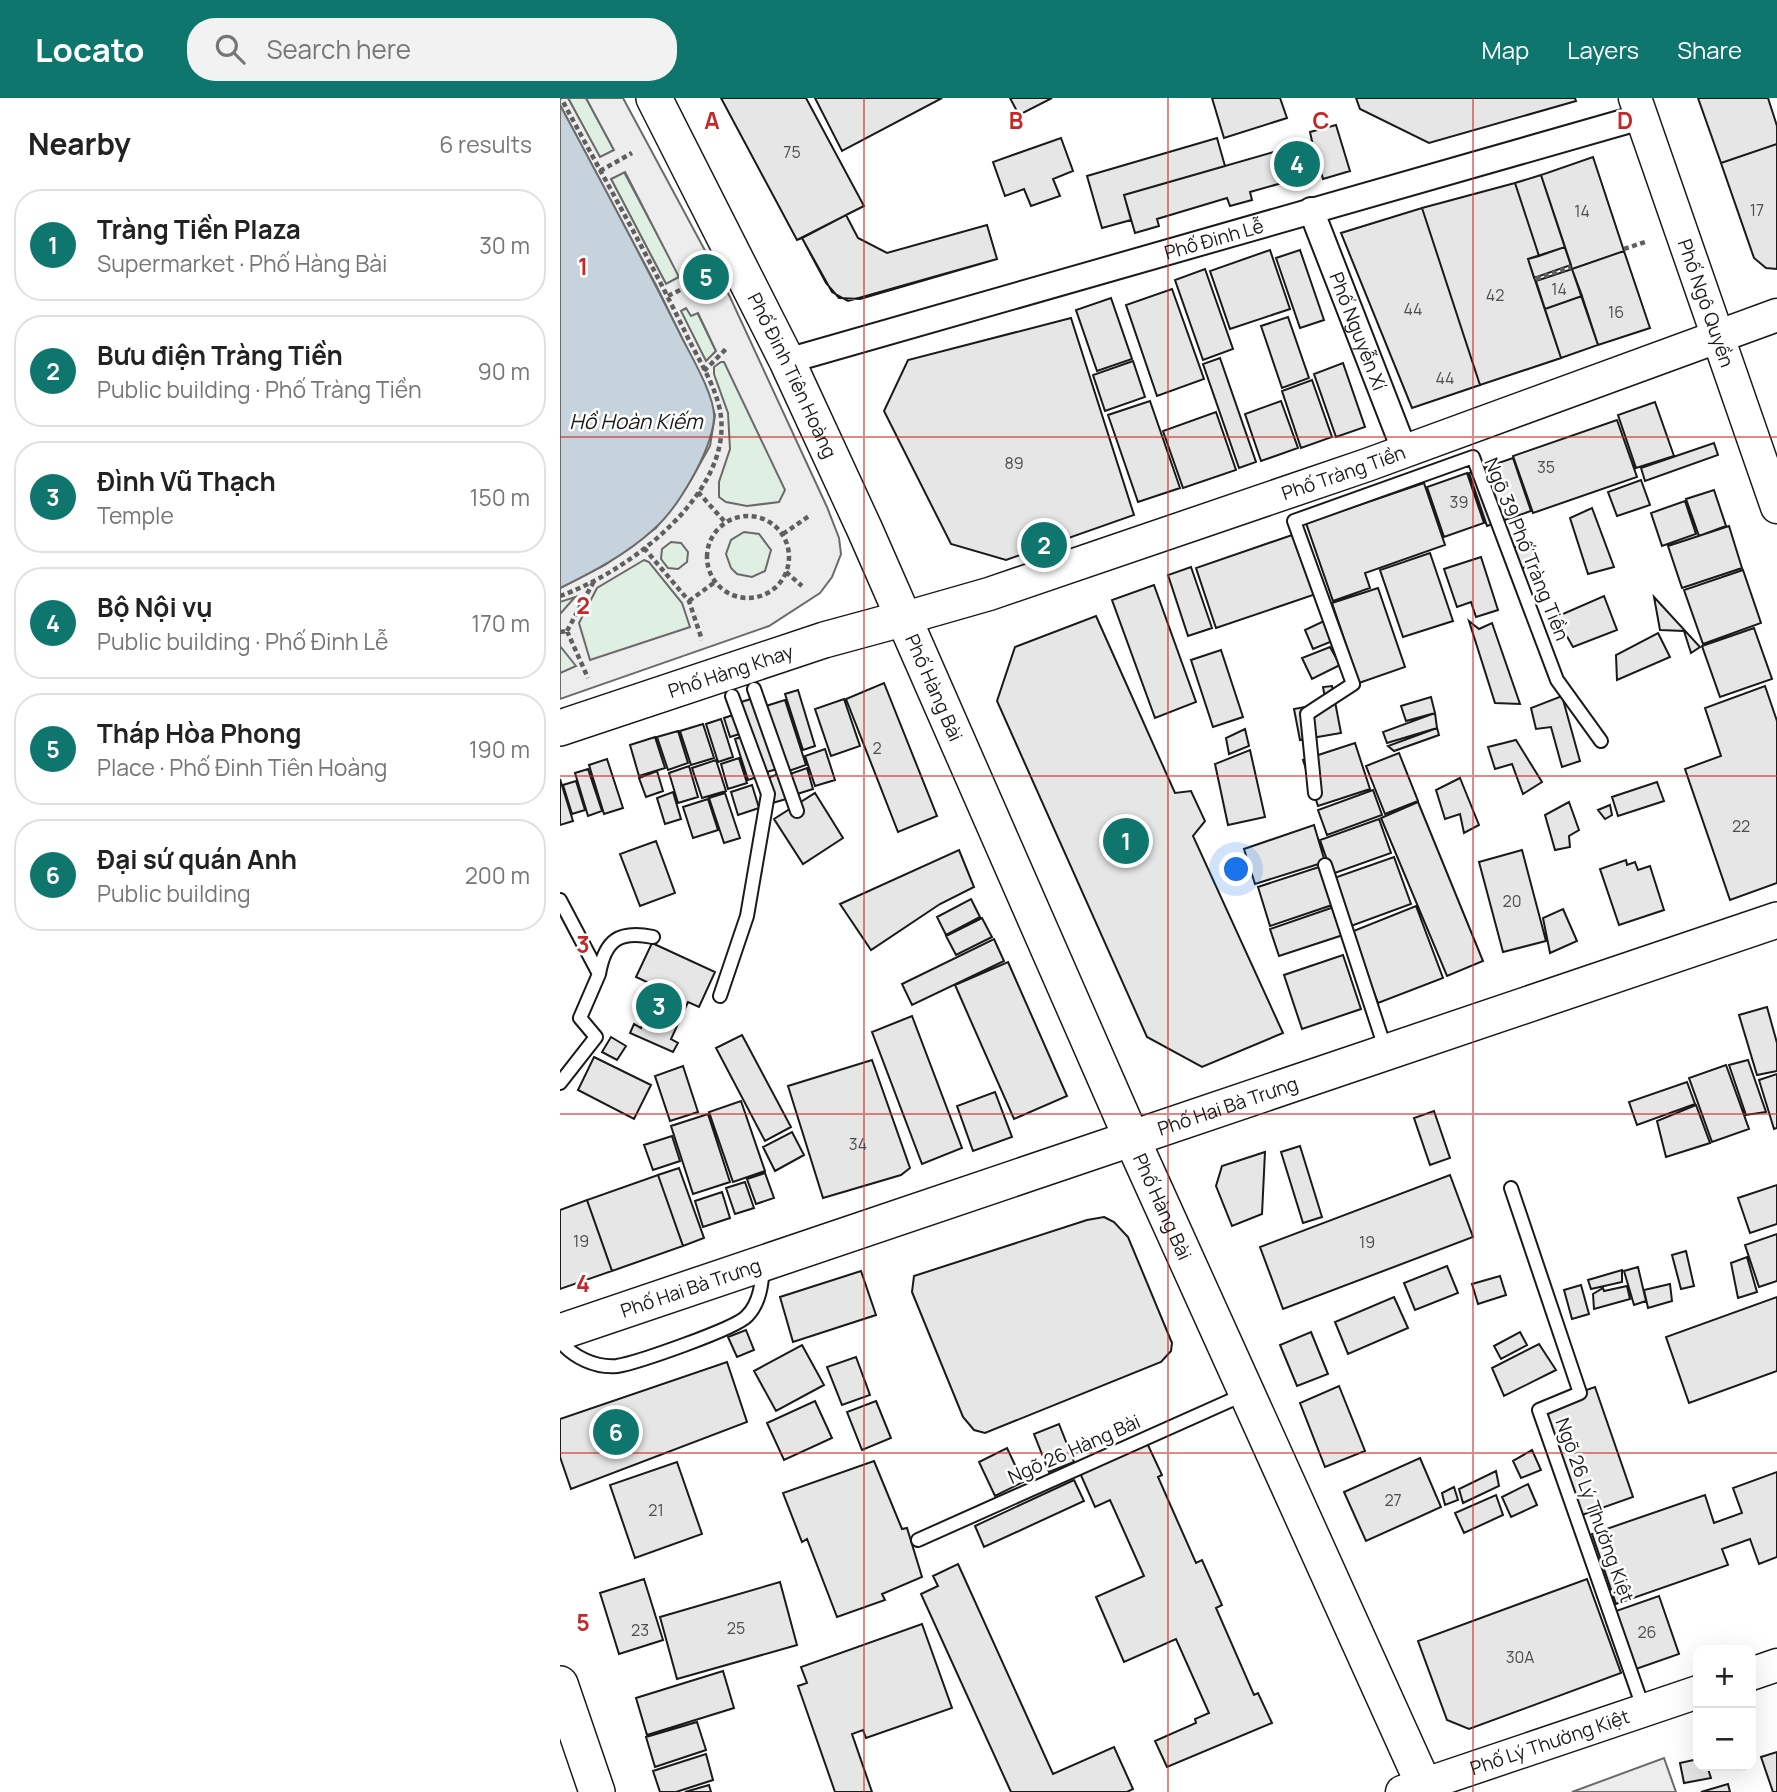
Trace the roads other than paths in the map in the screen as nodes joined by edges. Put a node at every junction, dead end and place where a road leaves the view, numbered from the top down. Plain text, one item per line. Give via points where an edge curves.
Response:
1 (654, 98) edge
2 (1638, 108) edge
3 (1311, 210) junction
4 (1777, 316) edge
5 (1717, 338) junction
6 (787, 361) junction
7 (1405, 452) junction
8 (1777, 507) edge
9 (905, 618) junction
10 (754, 689) dead end
11 (732, 696) dead end
12 (560, 728) edge
13 (1601, 741) dead end
14 (1315, 793) dead end
15 (797, 811) dead end
16 (1325, 865) dead end
17 (560, 900) edge
18 (1777, 920) edge
19 (653, 937) dead end
20 (599, 974) junction
21 (720, 996) dead end
22 (1386, 1052) junction
23 (560, 1083) edge
24 (1131, 1137) junction
25 (1511, 1188) dead end
26 (764, 1262) junction
27 (560, 1332) edge
28 (560, 1341) edge
29 (1246, 1394) junction
30 (918, 1539) dead end
31 (1777, 1665) edge
32 (1756, 1672) edge
33 (560, 1684) edge
34 (1693, 1694) edge
35 (1644, 1710) junction
36 (1417, 1790) edge
37 (597, 1792) edge

1 - 6 main road, Phố Đinh Tiên Hoàng
2 - 3 street, Phố Đinh Lễ
2 - 5 street, Phố Ngô Quyền
3 - 6 street, Phố Đinh Lễ
3 - 7 street, Phố Nguyễn Xí
4 - 5 street, Phố Tràng Tiền
5 - 7 street, Phố Tràng Tiền
5 - 8 street, Phố Ngô Quyền
6 - 9 main road, Phố Đinh Tiên Hoàng
7 - 9 street, Phố Tràng Tiền via 989,594
9 - 12 main road, Phố Hàng Khay via 824,640
9 - 24 main road, Phố Hàng Bài
10 - 15 lane
11 - 21 lane via 768,794 747,916
13 - 14 lane, Ngõ 39 Phố Tràng Tiền via 1558,680 1473,457 1294,521 1353,684 1307,714
16 - 22 lane
17 - 20 lane
18 - 22 main road, Phố Hai Bà Trưng
19 - 20 lane via 631,935 612,942
20 - 23 lane via 580,1018 596,1037
22 - 24 main road, Phố Hai Bà Trưng
24 - 26 main road, Phố Hai Bà Trưng
24 - 29 main road, Phố Hàng Bài
25 - 35 lane, Ngõ 26 Lý Thường Kiệt via 1580,1393 1539,1410
26 - 27 main road, Phố Hai Bà Trưng
26 - 28 lane via 757,1300 747,1317 730,1328 618,1366 582,1359
29 - 30 lane, Ngõ 26 Hàng Bài
29 - 36 main road, Phố Hàng Bài
31 - 32 street
33 - 37 main road
34 - 35 street, Phố Lý Thường Kiệt
35 - 36 street, Phố Lý Thường Kiệt

